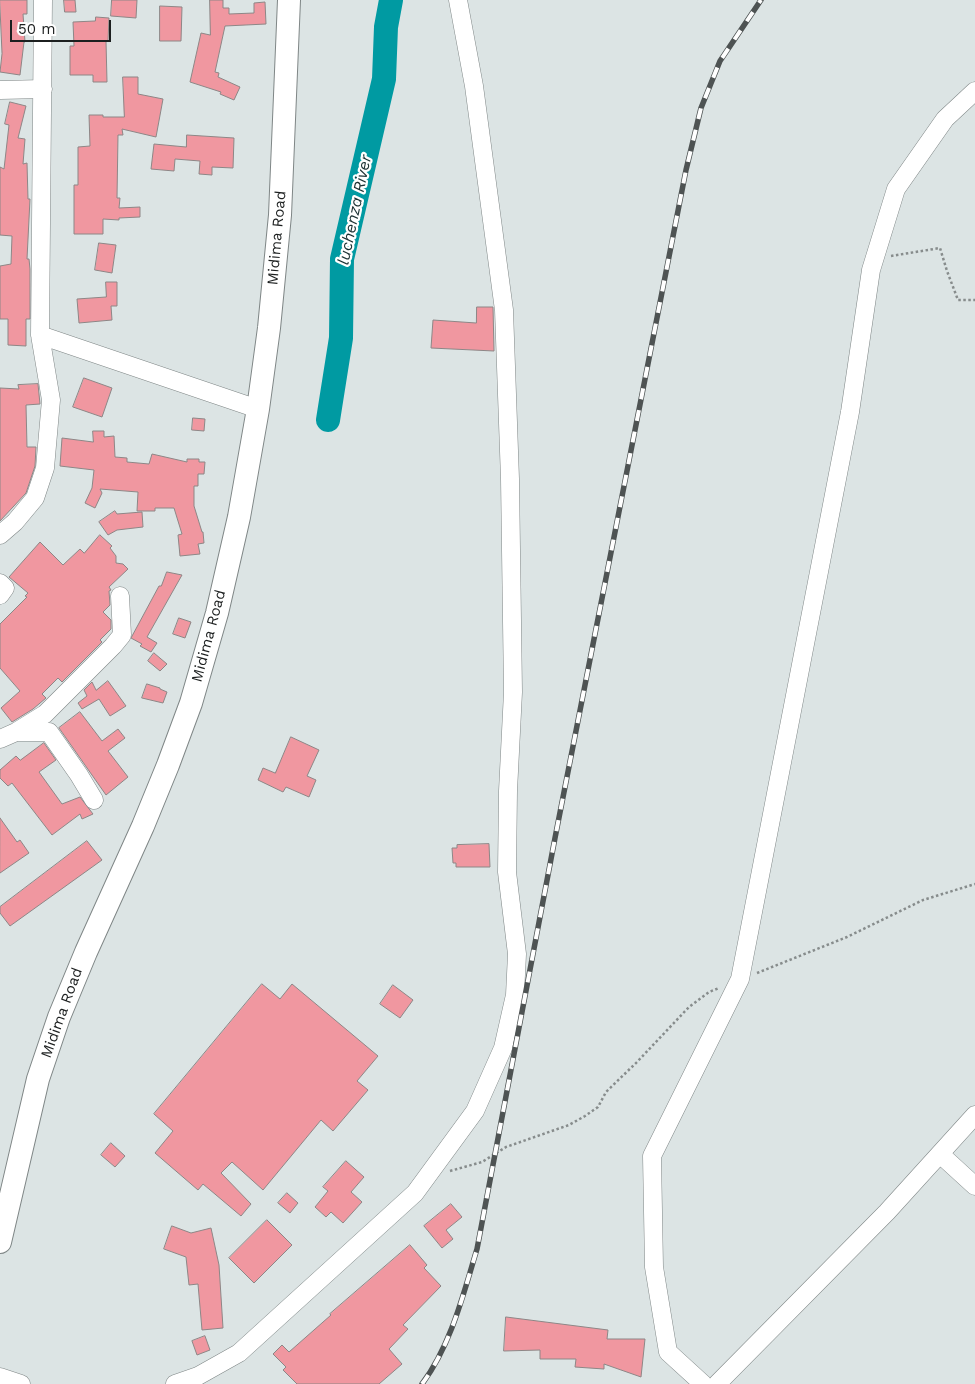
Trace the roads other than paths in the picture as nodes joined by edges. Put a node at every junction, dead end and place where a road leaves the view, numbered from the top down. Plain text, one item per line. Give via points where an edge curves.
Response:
1 (43, 0) edge
2 (289, 0) edge
3 (458, 0) edge
4 (43, 89) junction
5 (0, 90) edge
6 (975, 92) edge
7 (40, 335) junction
8 (258, 409) junction
9 (0, 535) edge
10 (0, 583) edge
11 (0, 595) edge
12 (120, 596) dead end
13 (8, 736) edge
14 (94, 800) dead end
15 (975, 1115) edge
16 (940, 1154) junction
17 (975, 1186) edge
18 (0, 1242) edge
19 (0, 1377) edge
20 (21, 1384) edge
21 (175, 1384) edge
22 (703, 1384) edge
23 (717, 1384) edge

1 - 4 street
2 - 8 main road, Midima Road via 280,215
3 - 21 street via 474,86 504,310 513,692 507,872 517,954 514,995 503,1048 475,1110 415,1192 239,1353 198,1376
4 - 5 street
4 - 7 street
6 - 22 street via 946,120 896,189 874,259 850,412 740,979 652,1156 654,1267 668,1352
7 - 8 street
7 - 9 street via 51,400 45,468 35,498
8 - 18 main road, Midima Road via 239,517 217,614 191,703 147,817 59,1017 38,1079
10 - 11 street via 5,588
12 - 13 street via 122,635 45,714
13 - 14 street via 49,732
15 - 16 street
16 - 17 street
16 - 23 street
19 - 20 street

